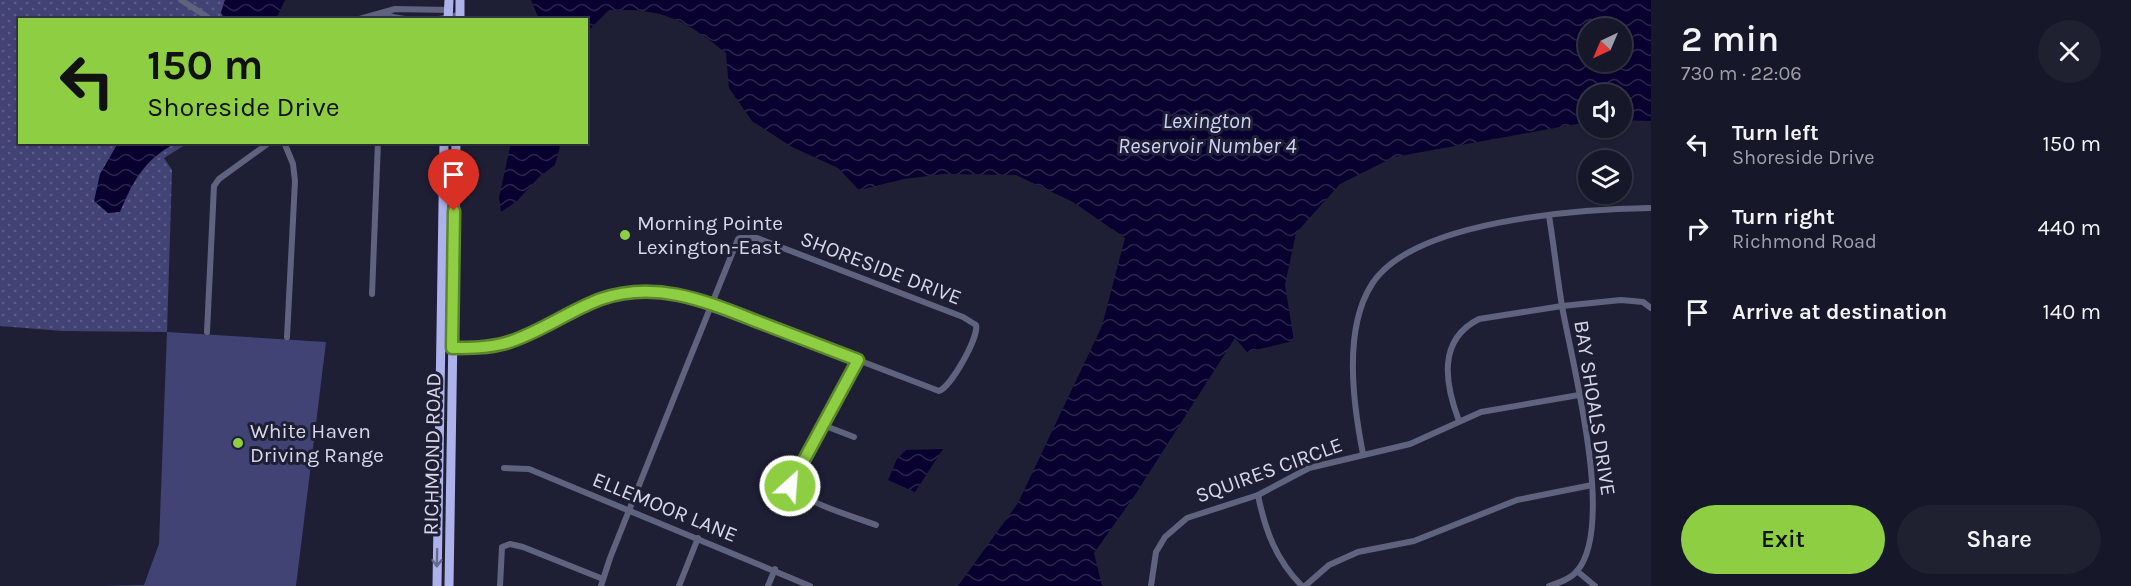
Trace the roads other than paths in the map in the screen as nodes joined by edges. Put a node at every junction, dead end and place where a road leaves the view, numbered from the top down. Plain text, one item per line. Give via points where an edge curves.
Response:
1 (181, 0) edge
2 (460, 0) edge
3 (448, 12) edge
4 (383, 16) edge
5 (460, 17) edge
6 (209, 18) edge
7 (267, 144) edge
8 (285, 144) edge
9 (378, 144) edge
10 (444, 144) edge
11 (456, 144) edge
12 (1651, 208) edge
13 (1549, 216) junction
14 (372, 294) dead end
15 (712, 304) junction
16 (1562, 306) junction
17 (1651, 308) edge
18 (207, 332) dead end
19 (287, 337) dead end
20 (452, 348) junction
21 (440, 349) junction
22 (858, 360) junction
23 (1579, 395) junction
24 (1459, 421) junction
25 (823, 425) junction
26 (854, 437) dead end
27 (1363, 453) junction
28 (504, 468) dead end
29 (1592, 485) junction
30 (1258, 495) junction
31 (629, 510) junction
32 (876, 525) dead end
33 (698, 538) junction
34 (775, 569) junction
35 (1577, 571) junction
36 (602, 583) edge
37 (437, 586) edge
38 (449, 586) edge
39 (501, 586) edge
40 (679, 586) edge
41 (768, 586) edge
42 (810, 586) edge
43 (1151, 586) edge
44 (1303, 586) edge
45 (1549, 586) edge
46 (1595, 586) edge

1 - 6 street
2 - 5 highway
3 - 4 street via 395,9
3 - 5 street
7 - 18 street via 219,178 214,186
8 - 19 street via 295,181
9 - 14 street
10 - 21 highway, RICHMOND ROAD
11 - 20 highway, RICHMOND ROAD
12 - 13 street via 1587,210
13 - 16 street, BAY SHOALS DRIVE
13 - 27 street via 1450,234 1402,256 1385,267 1372,283 1358,314 1356,333 1354,406
15 - 20 street, SHORESIDE DRIVE via 664,292 627,293 587,305 504,344
15 - 22 street, SHORESIDE DRIVE
15 - 22 street, SHORESIDE DRIVE via 738,239 747,236 963,317 977,329 951,381 941,391
15 - 31 street
16 - 17 street via 1633,300
16 - 23 street, BAY SHOALS DRIVE
16 - 24 street via 1479,319 1461,330 1448,361 1450,394
20 - 21 street, SHORESIDE DRIVE
20 - 38 highway, RICHMOND ROAD
21 -> 37 highway, RICHMOND ROAD
22 - 25 street
23 - 24 street, SQUIRES CIRCLE via 1481,412
23 - 29 street, BAY SHOALS DRIVE
24 - 27 street, SQUIRES CIRCLE via 1410,444
25 - 26 street
25 - 32 street via 790,486 806,498
27 - 30 street, SQUIRES CIRCLE via 1309,468
28 - 31 street, ELLEMOOR LANE via 528,469
29 - 35 street, BAY SHOALS DRIVE via 1593,522
29 - 44 street via 1517,500 1414,541 1347,556
30 - 43 street, SQUIRES CIRCLE via 1207,510 1173,528 1156,552
30 - 44 street via 1268,537 1282,562
31 - 33 street, ELLEMOOR LANE
31 - 36 street
33 - 34 street, ELLEMOOR LANE
33 - 40 street
34 - 41 street
34 - 42 street, ELLEMOOR LANE
35 - 45 street
35 - 46 street
36 - 39 street via 510,544 501,550

